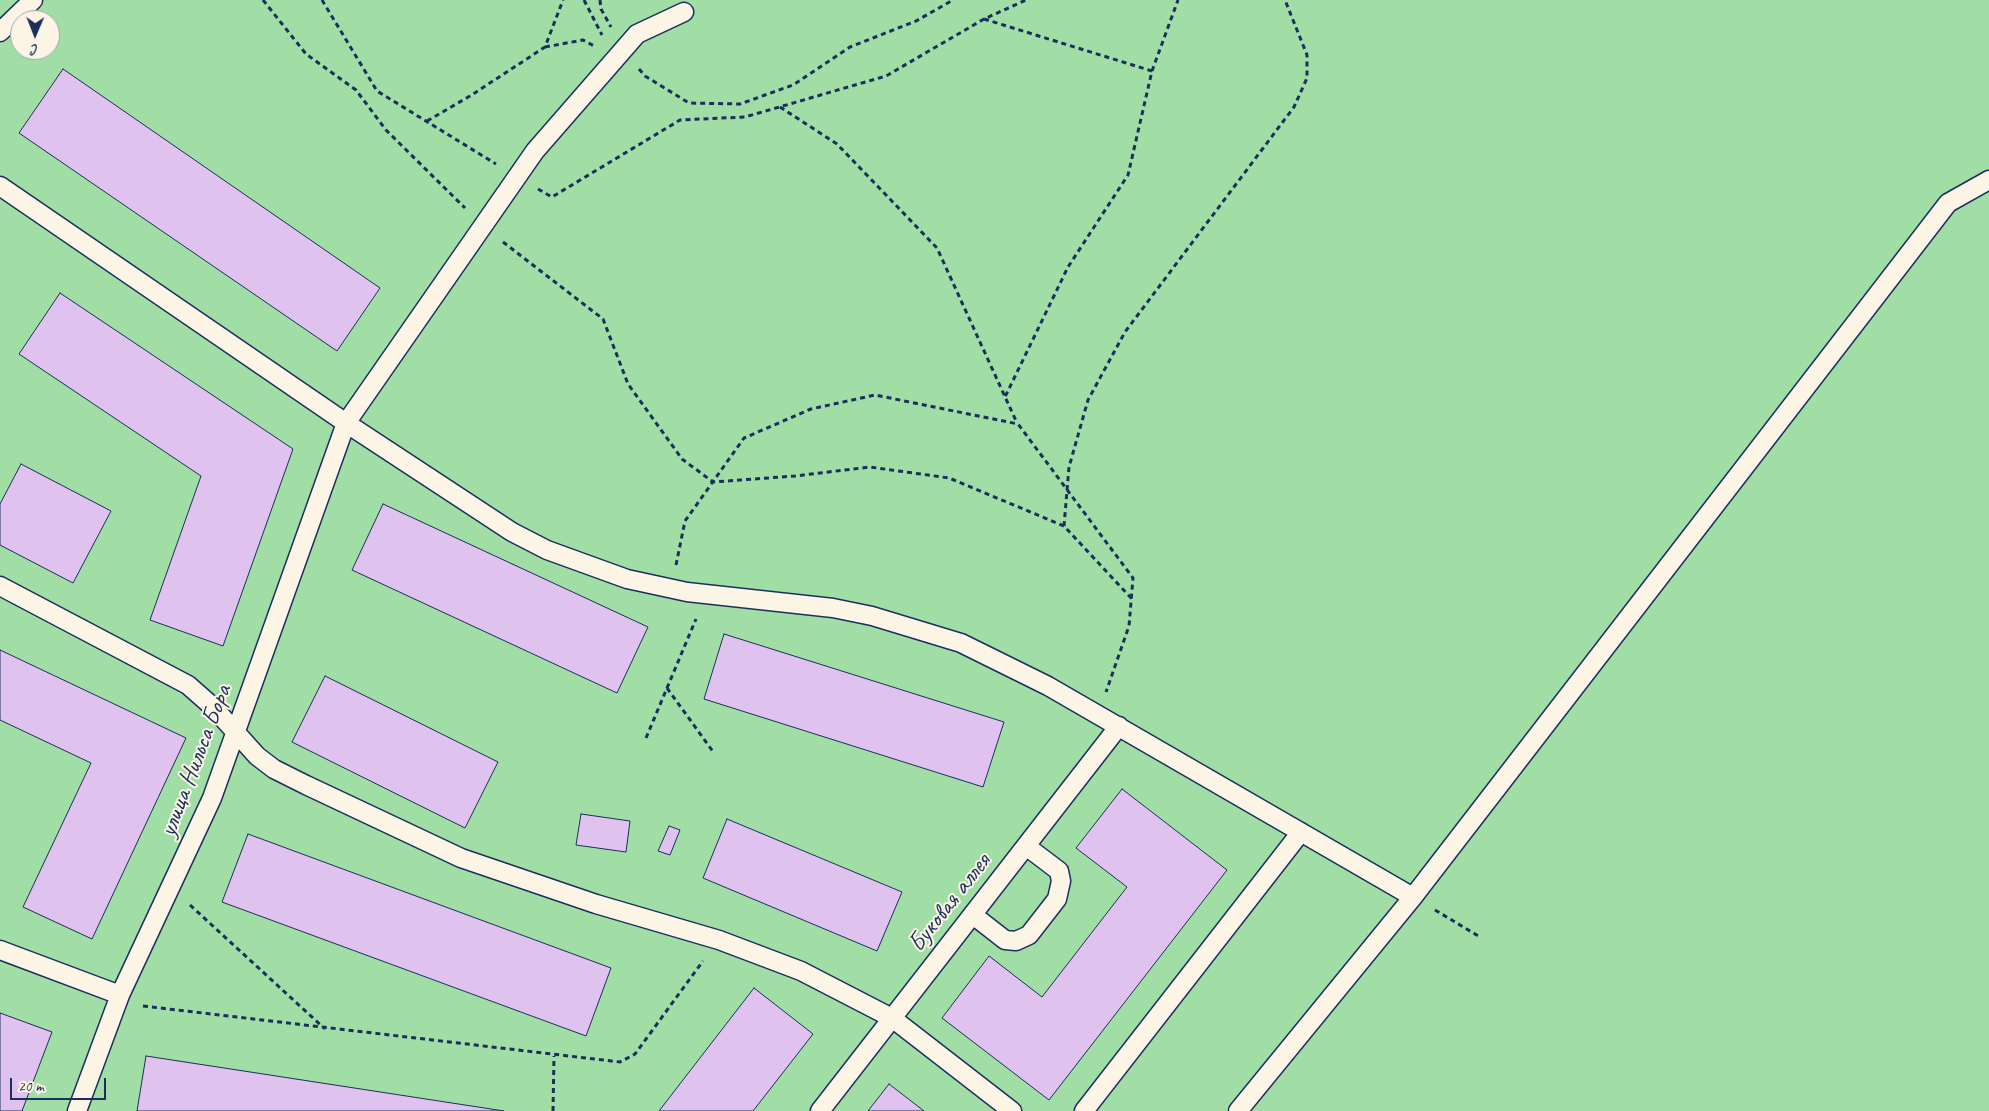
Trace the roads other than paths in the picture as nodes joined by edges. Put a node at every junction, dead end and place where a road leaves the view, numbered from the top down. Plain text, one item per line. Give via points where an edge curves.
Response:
1 (33, 0) edge
2 (684, 12) dead end
3 (0, 32) edge
4 (1989, 180) edge
5 (0, 186) edge
6 (346, 423) junction
7 (0, 586) edge
8 (1119, 726) junction
9 (236, 732) junction
10 (1300, 832) junction
11 (1026, 846) junction
12 (1413, 896) junction
13 (973, 915) junction
14 (0, 950) edge
15 (119, 998) junction
16 (892, 1018) junction
17 (78, 1111) edge
18 (820, 1111) edge
19 (1012, 1111) edge
20 (1084, 1111) edge
21 (1238, 1111) edge

1 - 3 lane
2 - 6 lane, улица Нильса Бора via 638,34 535,151
4 - 12 lane via 1948,203
5 - 6 lane
6 - 8 lane via 512,532 590,567 671,590 833,608 928,632 1009,665
6 - 9 lane, улица Нильса Бора
7 - 9 lane via 188,685
8 - 10 lane
8 - 11 lane, Буковая аллея
9 - 15 lane, улица Нильса Бора via 212,798
9 - 16 lane via 257,756 274,769 461,858 596,904 719,940 801,971
10 - 12 lane
10 - 20 lane
11 - 13 lane, Буковая аллея
11 - 13 lane via 1059,871 1061,881 1057,899 1029,936 1016,941 1005,940
12 - 21 lane
13 - 16 lane, Буковая аллея
14 - 15 lane
15 - 17 lane, улица Нильса Бора
16 - 18 lane, Буковая аллея
16 - 19 lane

